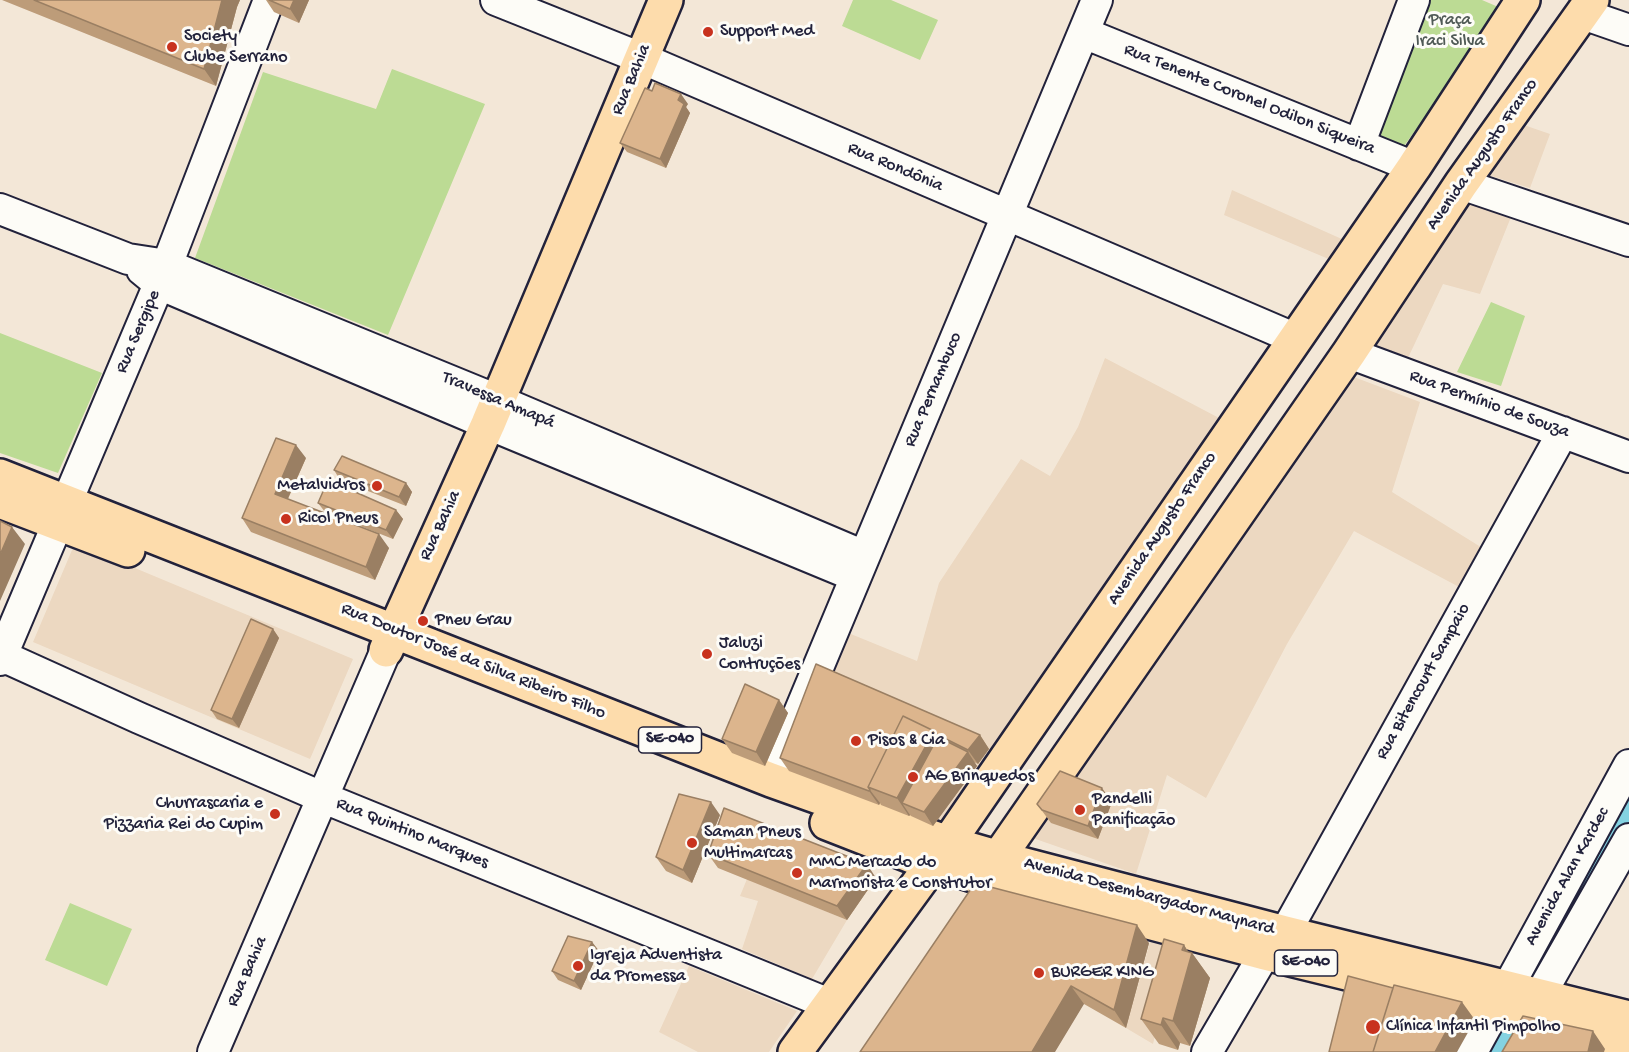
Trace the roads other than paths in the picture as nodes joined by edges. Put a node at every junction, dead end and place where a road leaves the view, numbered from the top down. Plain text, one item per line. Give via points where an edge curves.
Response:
1 (268, 0) edge
2 (496, 0) edge
3 (666, 0) edge
4 (1097, 0) edge
5 (1414, 0) edge
6 (1520, 1) edge
7 (1587, 7) edge
8 (1629, 30) edge
9 (1084, 33) junction
10 (641, 58) junction
11 (1359, 145) junction
12 (1414, 167) junction
13 (1461, 184) junction
14 (0, 209) edge
15 (1008, 216) junction
16 (1629, 241) edge
17 (163, 274) junction
18 (1294, 339) junction
19 (1349, 353) junction
20 (492, 412) junction
21 (1563, 432) junction
22 (1629, 457) edge
23 (0, 476) edge
24 (0, 501) edge
25 (63, 513) junction
26 (860, 566) junction
27 (390, 640) junction
28 (1, 657) edge
29 (1629, 765) edge
30 (771, 780) junction
31 (324, 798) junction
32 (1629, 839) edge
33 (941, 853) junction
34 (991, 868) junction
35 (965, 906) edge
36 (1275, 943) junction
37 (1501, 999) junction
38 (829, 1004) junction
39 (1629, 1018) edge
40 (1526, 1019) junction
41 (1629, 1042) edge
42 (213, 1052) edge
43 (795, 1052) edge
44 (1207, 1052) edge
45 (1472, 1052) edge

1 - 17 street, Rua Sergipe
2 - 10 street, Rua Rondônia
3 - 10 main road, Rua Bahia
4 - 9 street, Rua Pernambuco
5 - 11 street
6 - 12 main road, Avenida Augusto Franco
7 - 8 street
7 - 13 main road, Avenida Augusto Franco
9 - 11 street, Rua Tenente Coronel Odilon Siqueira
9 - 15 street, Rua Pernambuco
10 - 15 street, Rua Rondônia
10 - 20 main road, Rua Bahia
11 - 12 street, Rua Tenente Coronel Odilon Siqueira
12 - 18 main road, Avenida Augusto Franco
13 - 16 street
13 - 19 main road, Avenida Augusto Franco
14 - 17 street, Travessa Amapá
15 - 18 street, Rua Rondônia
15 - 26 street, Rua Pernambuco
17 - 20 street, Travessa Amapá
17 - 25 street, Rua Sergipe
18 - 33 main road, Avenida Augusto Franco
19 - 21 street, Rua Permínio de Souza
19 - 34 main road, Avenida Augusto Franco
20 - 26 street, Travessa Amapá
20 - 27 main road, Rua Bahia
21 - 22 street, Rua Permínio de Souza
21 - 36 street, Rua Bitencourt Sampaio
23 - 25 main road, Rua Doutor José da Silva Ribeiro Filho / SE-040
24 - 25 main road, Rua Doutor José da Silva Ribeiro Filho / SE-040
25 - 27 main road, Rua Doutor José da Silva Ribeiro Filho / SE-040
25 - 28 street, Rua Sergipe
26 - 30 street, Rua Pernambuco
27 - 30 main road, Rua Doutor José da Silva Ribeiro Filho / SE-040
27 - 31 street, Rua Bahia
27 - 33 main road, Rua Doutor José da Silva Ribeiro Filho / SE-040 via 580,728 914,857
28 - 31 street, Rua Quintino Marques
29 - 37 street, Avenida Alan Kardec
30 - 33 main road, Rua Doutor José da Silva Ribeiro Filho / SE-040
31 - 38 street, Rua Quintino Marques
31 - 42 street, Rua Bahia
32 - 40 street, Avenida Alan Kardec
33 - 34 main road, SE-040
33 - 38 main road, Avenida Augusto Franco
34 - 35 main road, Avenida Augusto Franco
34 - 36 main road, Avenida Desembargador Maynard / SE-040
36 - 37 main road, Avenida Desembargador Maynard / SE-040
36 - 44 street, Rua Bitencourt Sampaio
37 - 40 main road, Avenida Desembargador Maynard / SE-040
37 - 45 street, Avenida Alan Kardec
38 - 43 main road, Avenida Augusto Franco
39 - 40 main road, Avenida Desembargador Maynard / SE-040
40 - 41 main road, Avenida Desembargador Maynard / SE-040

